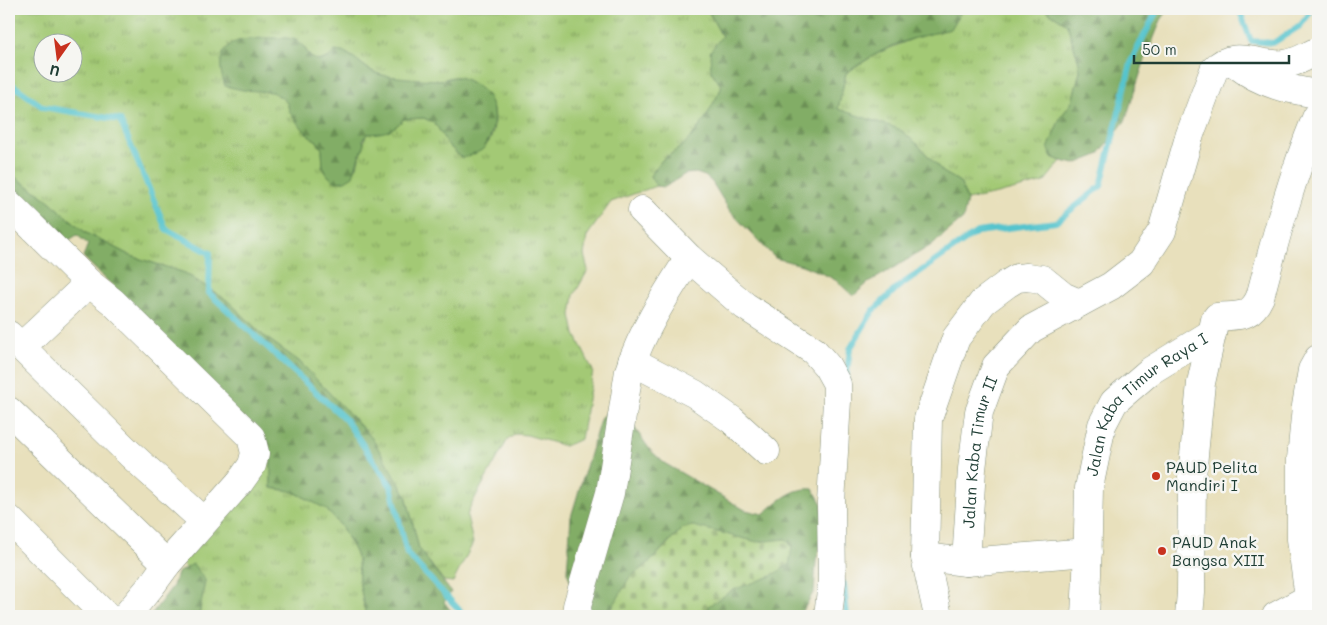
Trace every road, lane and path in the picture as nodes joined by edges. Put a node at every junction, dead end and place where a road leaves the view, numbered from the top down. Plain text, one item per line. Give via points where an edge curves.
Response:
1 (1318, 51) edge
2 (1230, 59) junction
3 (1318, 94) edge
4 (1318, 114) edge
5 (9, 204) edge
6 (642, 210) dead end
7 (689, 258) junction
8 (89, 282) junction
9 (1078, 303) junction
10 (1212, 333) junction
11 (15, 341) edge
12 (1318, 359) edge
13 (632, 361) junction
14 (9, 411) edge
15 (766, 451) dead end
16 (9, 520) edge
17 (204, 521) junction
18 (1088, 552) junction
19 (925, 557) junction
20 (966, 562) junction
21 (167, 564) junction
22 (1314, 597) edge
23 (106, 616) edge
24 (126, 616) edge
25 (578, 616) edge
26 (828, 616) edge
27 (938, 616) edge
28 (1085, 616) edge
29 (1190, 616) edge
30 (1276, 616) edge

1 - 2 street via 1288,64
2 - 3 street via 1260,80
2 - 9 street, Jalan Kaba Timur II via 1214,70 1188,137 1162,231 1141,263 1111,286
4 - 10 street via 1301,152 1256,306 1246,314 1217,317
5 - 8 street
6 - 7 street
7 - 13 street via 659,306
7 - 26 street via 745,306 814,351 837,384 831,503 832,582
8 - 11 street
8 - 17 street via 251,437 255,453 252,465
9 - 19 street via 1042,279 1017,278 983,302 956,338 928,419
9 - 20 street, Jalan Kaba Timur II via 1031,329 996,366 979,412
10 - 18 street, Jalan Kaba Timur Raya I via 1150,371 1114,402 1102,425 1089,488
10 - 29 street, Jalan Kaba Timur Raya I via 1201,383 1192,476
11 - 17 street via 130,454
12 - 22 street via 1312,370 1301,459 1301,539
13 - 15 street via 695,394 732,420
13 - 25 street via 610,493 577,606
14 - 21 street
16 - 23 street
17 - 21 street
18 - 20 street
18 - 28 street, Jalan Kaba Timur Raya I
19 - 20 street
19 - 27 street
21 - 24 street
22 - 30 street

